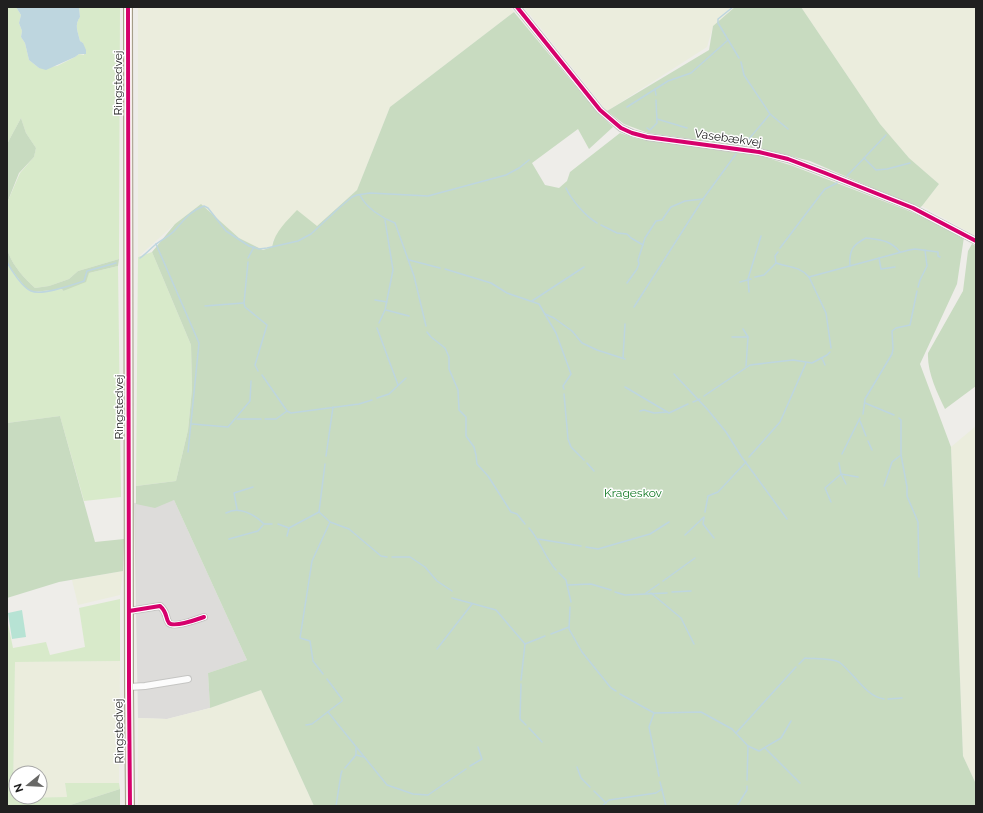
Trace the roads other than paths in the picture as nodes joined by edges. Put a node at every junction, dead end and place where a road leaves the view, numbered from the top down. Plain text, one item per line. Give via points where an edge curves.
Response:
1 (128, 7) edge
2 (517, 7) edge
3 (976, 241) edge
4 (129, 611) junction
5 (204, 617) dead end
6 (188, 679) dead end
7 (128, 687) junction
8 (130, 806) edge

1 - 4 main road, Ringstedvej
2 - 3 street, Vasebækvej via 600,110 621,128 647,137 759,152 788,159 912,208
4 - 5 street via 160,606 166,611 172,624
4 - 7 main road, Ringstedvej
6 - 7 street
7 - 8 main road, Ringstedvej

